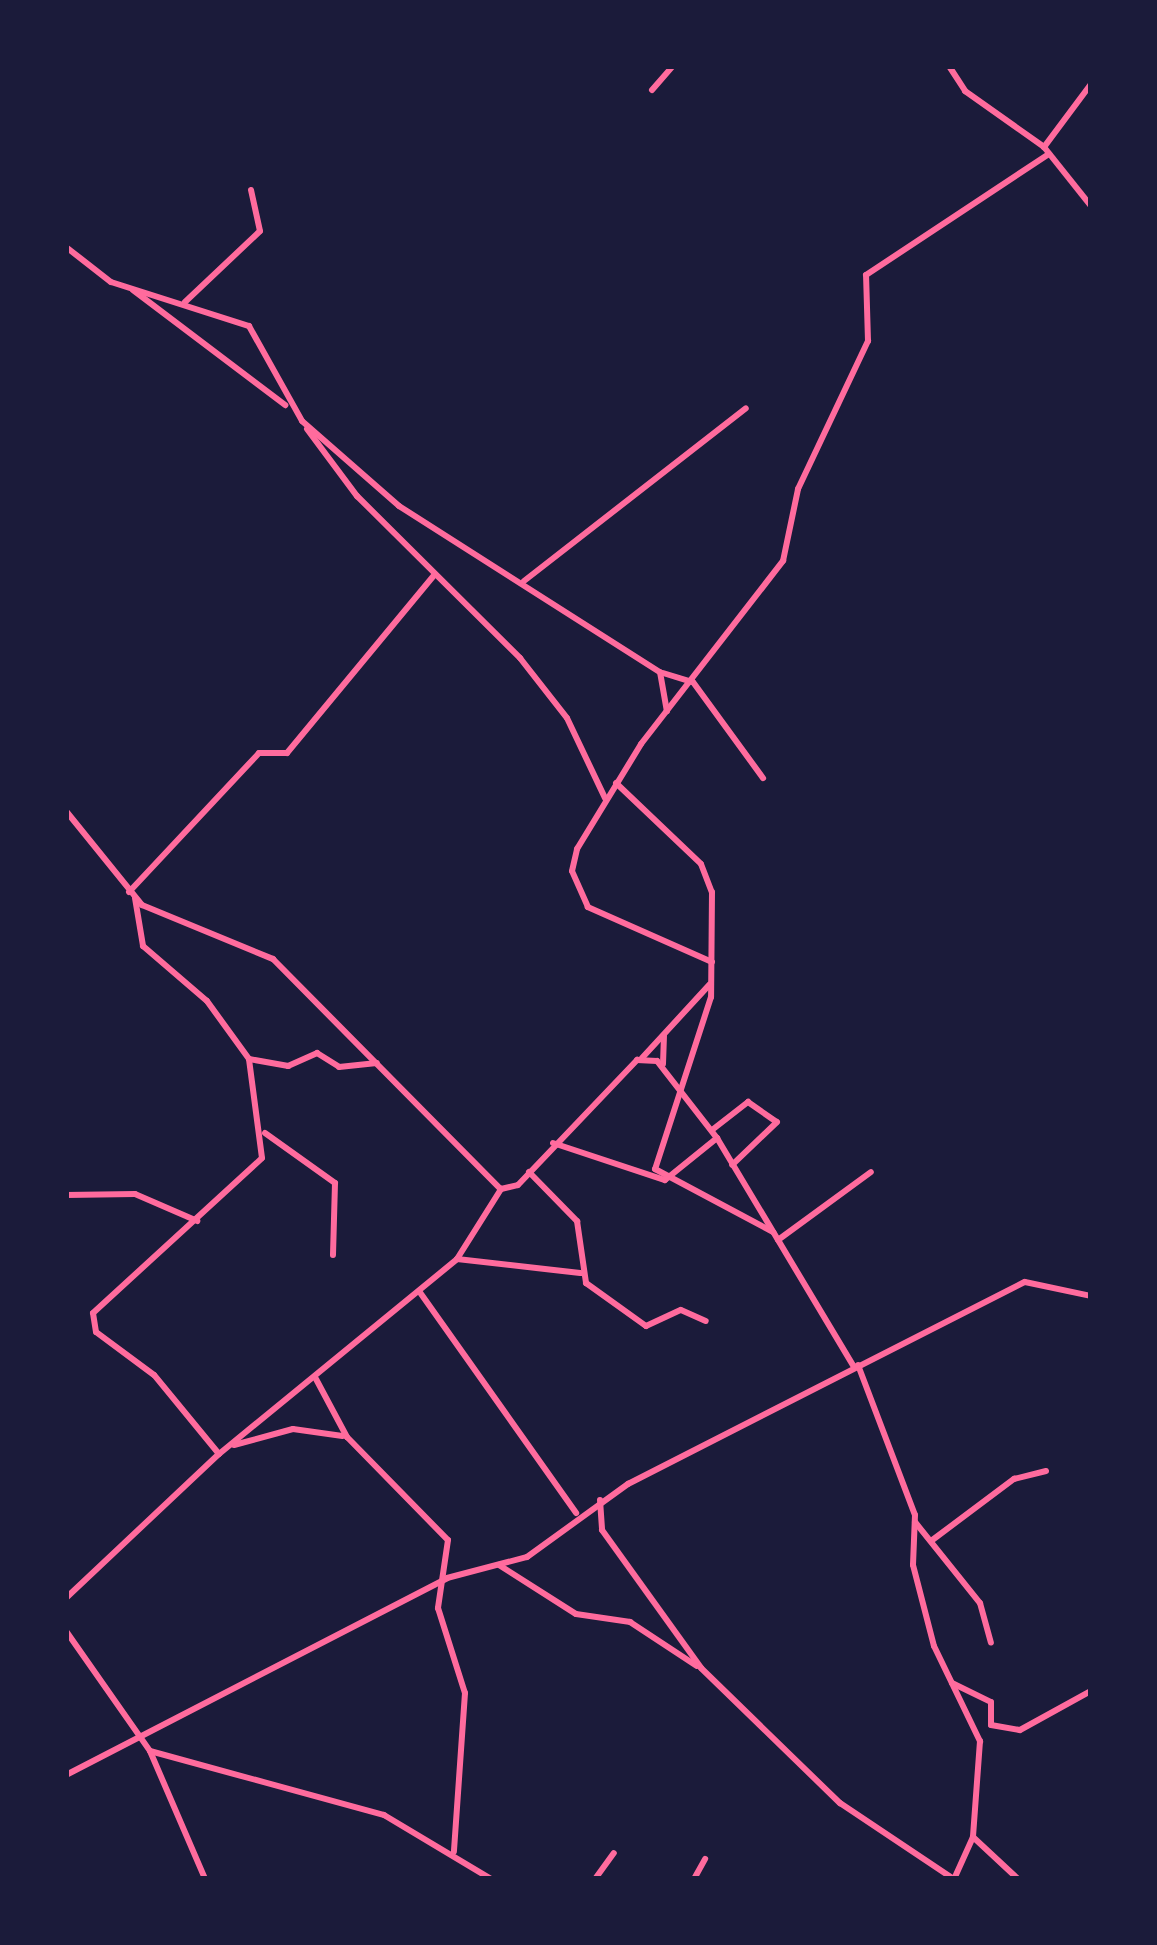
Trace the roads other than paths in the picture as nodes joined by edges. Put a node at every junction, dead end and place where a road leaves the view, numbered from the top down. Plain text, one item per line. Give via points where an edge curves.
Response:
1 (673, 66) edge
2 (949, 66) edge
3 (1091, 84) edge
4 (652, 90) dead end
5 (1045, 151) junction
6 (251, 190) dead end
7 (1091, 206) edge
8 (66, 247) edge
9 (130, 288) junction
10 (185, 302) junction
11 (288, 407) junction
12 (746, 408) dead end
13 (302, 421) junction
14 (435, 574) junction
15 (524, 581) junction
16 (660, 672) junction
17 (693, 682) junction
18 (667, 712) junction
19 (763, 778) dead end
20 (616, 783) junction
21 (606, 800) junction
22 (66, 811) edge
23 (132, 895) junction
24 (712, 962) junction
25 (713, 981) junction
26 (665, 1033) junction
27 (642, 1058) junction
28 (249, 1059) junction
29 (380, 1063) junction
30 (665, 1069) junction
31 (682, 1086) junction
32 (265, 1133) junction
33 (715, 1134) junction
34 (553, 1143) junction
35 (733, 1165) junction
36 (530, 1172) junction
37 (871, 1172) dead end
38 (665, 1180) junction
39 (501, 1189) junction
40 (66, 1195) edge
41 (196, 1222) junction
42 (775, 1236) junction
43 (333, 1255) dead end
44 (457, 1259) junction
45 (580, 1273) junction
46 (419, 1291) junction
47 (1091, 1296) edge
48 (706, 1321) dead end
49 (856, 1366) junction
50 (316, 1379) junction
51 (346, 1437) junction
52 (232, 1445) junction
53 (219, 1454) junction
54 (1046, 1471) dead end
55 (600, 1500) junction
56 (576, 1513) junction
57 (914, 1522) junction
58 (932, 1541) junction
59 (496, 1564) junction
60 (447, 1578) junction
61 (66, 1598) edge
62 (66, 1631) edge
63 (991, 1643) dead end
64 (701, 1668) junction
65 (952, 1683) junction
66 (1091, 1691) edge
67 (140, 1734) junction
68 (150, 1751) junction
69 (66, 1775) edge
70 (973, 1837) junction
71 (454, 1852) junction
72 (614, 1853) dead end
73 (705, 1858) dead end
74 (205, 1879) edge
75 (490, 1879) edge
76 (595, 1879) edge
77 (694, 1879) edge
78 (953, 1879) edge
79 (1018, 1879) edge

1 - 4 street
2 - 5 street via 964,91
3 - 5 street
5 - 7 street
5 - 17 street via 866,275 868,340 798,489 783,561
6 - 10 street via 260,231
8 - 9 street
9 - 10 street
9 - 11 street
10 - 11 street via 249,326
11 - 13 street
12 - 15 street
13 - 14 street
13 - 15 street via 399,506
14 - 21 street via 567,718
14 - 23 street via 287,753 259,753
15 - 16 street
16 - 17 street
16 - 18 street
17 - 18 street
17 - 19 street
18 - 20 street
20 - 21 street
20 - 24 street via 711,876
21 - 24 street via 572,872 587,907
22 - 23 street
23 - 28 street via 143,946 207,1000
23 - 29 street via 273,959
24 - 25 street
25 - 26 street
25 - 31 street
26 - 27 street
26 - 30 street
27 - 30 street
27 - 34 street
28 - 29 street
28 - 32 street
29 - 39 street
30 - 31 street
31 - 33 street
31 - 38 street via 654,1156
32 - 41 street via 259,1162
32 - 43 street via 335,1183
33 - 35 street
33 - 35 street via 748,1102 777,1123
33 - 38 street
34 - 36 street
34 - 38 street
35 - 42 street
36 - 39 street
36 - 45 street via 578,1221
37 - 42 street
38 - 42 street
39 - 44 street
40 - 41 street via 135,1194
41 - 53 street via 108,1288 93,1324
42 - 49 street
44 - 45 street
44 - 46 street
45 - 48 street via 646,1326 681,1310
46 - 50 street
46 - 56 street
47 - 49 street via 1025,1282
49 - 55 street
49 - 57 street
50 - 51 street
50 - 52 street
51 - 52 street via 293,1429
51 - 60 street via 448,1540
52 - 53 street
53 - 61 street
54 - 58 street via 1014,1479
55 - 56 street
55 - 64 street via 602,1530
56 - 59 street via 547,1545
57 - 58 street
57 - 65 street via 921,1605
58 - 63 street via 980,1603
59 - 60 street
59 - 64 street via 583,1617 630,1622
60 - 67 street
60 - 71 street via 441,1628 466,1693
62 - 67 street
64 - 78 street via 840,1803
65 - 66 street via 991,1702 991,1726 1020,1730
65 - 70 street via 980,1741
67 - 68 street
67 - 69 street
68 - 71 street via 372,1811
68 - 74 street
70 - 78 street
70 - 79 street
71 - 75 street
72 - 76 street
73 - 77 street

